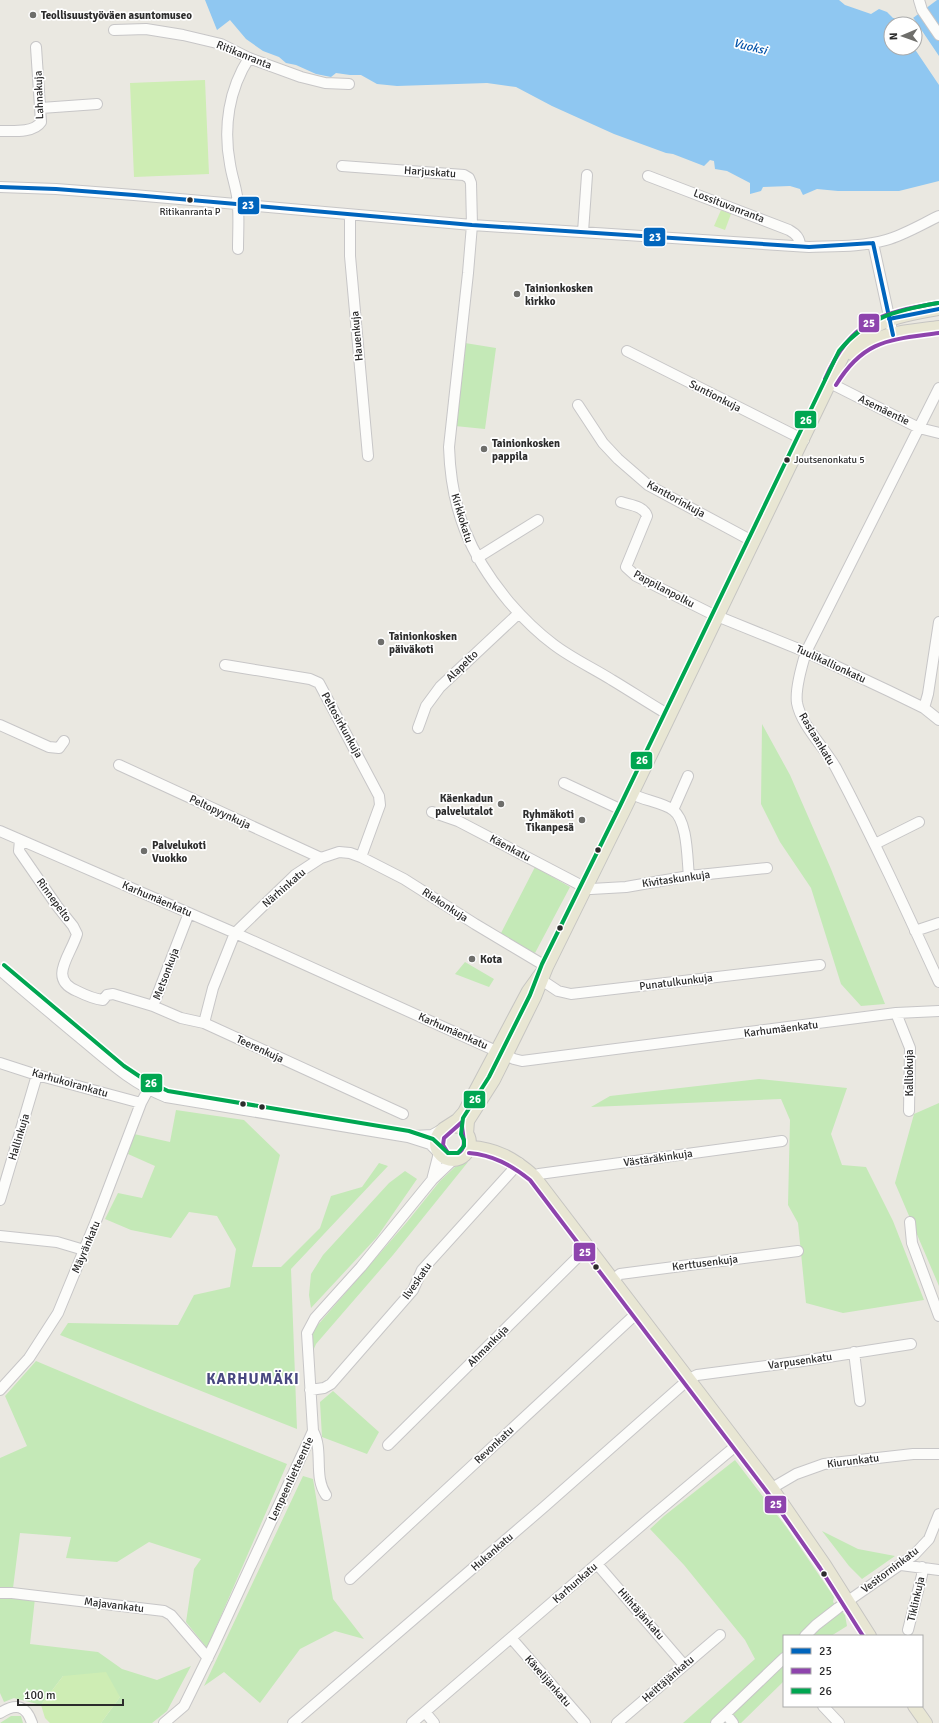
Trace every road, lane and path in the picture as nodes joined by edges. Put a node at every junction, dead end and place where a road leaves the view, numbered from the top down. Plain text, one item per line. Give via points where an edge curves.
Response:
1 (918, 0) edge
2 (114, 30) dead end
3 (939, 35) edge
4 (36, 47) dead end
5 (249, 58) junction
6 (349, 84) dead end
7 (97, 104) dead end
8 (41, 108) junction
9 (0, 132) edge
10 (342, 166) dead end
11 (587, 175) dead end
12 (648, 176) dead end
13 (0, 187) edge
14 (238, 206) junction
15 (350, 216) junction
16 (939, 216) edge
17 (472, 226) junction
18 (583, 232) junction
19 (873, 243) junction
20 (800, 246) junction
21 (238, 249) dead end
22 (939, 309) edge
23 (889, 319) junction
24 (939, 327) edge
25 (893, 335) junction
26 (627, 351) dead end
27 (832, 379) junction
28 (939, 388) edge
29 (578, 405) dead end
30 (919, 428) junction
31 (939, 433) edge
32 (804, 440) junction
33 (368, 456) dead end
34 (621, 502) dead end
35 (538, 520) dead end
36 (754, 542) junction
37 (477, 558) junction
38 (519, 613) junction
39 (718, 616) junction
40 (939, 622) edge
41 (806, 652) junction
42 (224, 665) dead end
43 (924, 708) junction
44 (670, 715) junction
45 (939, 720) edge
46 (0, 725) edge
47 (418, 728) dead end
48 (64, 742) dead end
49 (119, 765) dead end
50 (688, 776) dead end
51 (564, 783) dead end
52 (632, 794) junction
53 (673, 810) junction
54 (624, 811) junction
55 (432, 812) dead end
56 (919, 822) dead end
57 (0, 831) edge
58 (20, 840) junction
59 (875, 844) junction
60 (339, 852) joint
61 (361, 857) junction
62 (321, 858) junction
63 (766, 868) dead end
64 (689, 876) junction
65 (586, 888) junction
66 (189, 913) junction
67 (939, 923) edge
68 (915, 931) junction
69 (235, 933) junction
70 (820, 964) dead end
71 (547, 967) junction
72 (0, 970) edge
73 (539, 979) junction
74 (939, 982) edge
75 (153, 1006) junction
76 (939, 1011) edge
77 (896, 1013) junction
78 (204, 1023) junction
79 (501, 1053) junction
80 (0, 1063) edge
81 (37, 1075) junction
82 (148, 1090) junction
83 (141, 1103) junction
84 (909, 1111) dead end
85 (403, 1114) dead end
86 (443, 1129) junction
87 (467, 1134) junction
88 (408, 1137) junction
89 (782, 1142) dead end
90 (470, 1147) junction
91 (439, 1153) junction
92 (453, 1160) junction
93 (520, 1163) junction
94 (534, 1176) junction
95 (432, 1180) junction
96 (0, 1200) edge
97 (910, 1222) dead end
98 (0, 1236) edge
99 (588, 1247) junction
100 (84, 1250) junction
101 (798, 1251) dead end
102 (613, 1280) junction
103 (638, 1312) junction
104 (939, 1316) edge
105 (911, 1344) dead end
106 (854, 1352) junction
107 (689, 1379) junction
108 (0, 1390) edge
109 (310, 1390) junction
110 (860, 1401) dead end
111 (313, 1431) junction
112 (738, 1444) junction
113 (388, 1445) dead end
114 (939, 1454) edge
115 (772, 1488) junction
116 (326, 1495) dead end
117 (939, 1514) edge
118 (597, 1564) junction
119 (900, 1565) junction
120 (922, 1567) junction
121 (939, 1570) edge
122 (350, 1579) dead end
123 (0, 1593) edge
124 (848, 1600) junction
125 (908, 1630) dead end
126 (720, 1635) dead end
127 (806, 1635) edge
128 (869, 1635) edge
129 (512, 1639) junction
130 (208, 1658) junction
131 (783, 1660) edge
132 (684, 1665) junction
133 (824, 1707) edge
134 (915, 1707) edge
135 (425, 1712) junction
136 (0, 1713) edge
137 (726, 1714) junction
138 (32, 1723) edge
139 (164, 1723) edge
140 (293, 1723) edge
141 (412, 1723) edge
142 (434, 1723) edge
143 (585, 1723) edge
144 (617, 1723) edge
145 (716, 1723) edge
146 (733, 1723) edge
147 (839, 1723) edge
148 (926, 1723) edge

1 - 3 street
2 - 5 street, Ritikanranta via 146,29 183,35 221,44
4 - 8 street, Lahnakuja
5 - 6 street, Ritikanranta via 325,83
5 - 14 street via 233,88 229,110 227,139
7 - 8 street
8 - 9 street, Lahnakuja via 41,122 38,127
10 - 17 street, Harjuskatu via 464,175 471,183
11 - 18 street
12 - 20 street, Lossituvanranta via 790,230 800,241
13 - 14 street via 64,190
14 - 15 street
14 - 21 street
15 - 17 street
15 - 33 street, Hauenkuja via 350,256
16 - 19 street via 900,235
17 - 18 street
17 - 37 street, Kirkkokatu via 449,447 450,471 458,512
18 - 20 street
19 - 20 street
19 - 23 street
22 - 23 main road
23 - 25 street
23 - 27 main road via 853,343 844,354
24 - 25 main road
25 - 27 main road via 871,340 859,348
26 - 32 street, Suntionkuja
27 - 30 street, Asemäentie
27 - 32 main road
28 - 30 street, Rastaankatu
29 - 36 street, Kanttorinkuja via 603,443 648,486
30 - 31 street, Asemäentie
30 - 41 street, Rastaankatu
32 - 36 main road
34 - 39 street, Pappilanpolku via 642,508 647,516 626,567 636,576
35 - 37 street
36 - 39 main road
37 - 38 street, Kirkkokatu
38 - 44 street, Kirkkokatu via 562,651
38 - 47 street, Alapelto via 440,687 426,706
39 - 41 street, Tuulikallionkatu
39 - 44 main road
40 - 43 street
41 - 43 street, Tuulikallionkatu
41 - 59 street, Rastaankatu via 799,678 797,702 803,718 835,766
42 - 61 street, Peltosirkunkuja via 310,679 319,683 379,796 380,805
43 - 45 street, Tuulikallionkatu
44 - 52 main road
46 - 48 street via 49,746 59,748
49 - 62 street, Peltopyynkuja
50 - 53 street
51 - 54 street
52 - 53 street
52 - 54 main road
53 - 64 street via 685,831
54 - 65 main road
55 - 65 street, Käenkatu via 458,821
56 - 59 street
57 - 58 street, Karhumäenkatu
58 - 66 street, Karhumäenkatu
58 - 75 street, Rinnepelto via 19,851 77,934 61,972 62,980 68,987 96,999 103,1000 107,995 113,994
59 - 68 street, Rastaankatu
60 - 61 street, Riekonkuja
60 - 62 street, Närhinkatu
61 - 71 street, Riekonkuja via 404,879
62 - 69 street, Närhinkatu via 295,875
63 - 64 street, Kivitaskunkuja
64 - 65 street, Kivitaskunkuja via 626,887
65 - 71 main road
66 - 69 street, Karhumäenkatu
66 - 75 street, Metsonkuja
67 - 68 street
68 - 74 street, Rastaankatu
69 - 78 street via 213,988
69 - 79 street, Karhumäenkatu
70 - 73 street, Punatulkunkuja via 571,994 558,991
71 - 73 main road
72 - 82 street via 114,1067
73 - 79 main road
75 - 78 street, Metsonkuja via 181,1018
76 - 77 street, Karhumäenkatu
77 - 79 street, Karhumäenkatu via 553,1058 522,1061
77 - 84 street, Kalliokuja via 910,1048
78 - 85 street, Teerenkuja
79 - 86 main road via 461,1116
79 - 87 main road via 487,1092 468,1121
80 - 81 street, Karhukoirankatu
81 - 83 street, Karhukoirankatu
81 - 96 street, Hallinkuja
82 - 83 street, Mäyränkatu
82 - 88 street via 166,1097
83 - 100 street, Mäyränkatu
86 - 87 main road via 458,1127
86 - 88 street via 432,1135
86 - 91 main road via 437,1140
87 - 90 main road via 470,1138
88 - 91 street via 430,1144
89 - 94 street, Västäräkinkuja
90 - 92 main road via 465,1156
90 - 93 main road via 496,1151
91 - 92 main road via 445,1159
91 - 95 street, Lempeenlietteentie
92 - 95 street, Lempeenlietteentie
93 - 94 main road
93 - 109 street, Ilveskatu via 422,1270 413,1290 331,1384
94 - 99 main road
95 - 109 street, Lempeenlietteentie via 315,1318 307,1333
97 - 104 street via 912,1243
98 - 100 street via 57,1242
99 - 102 main road
99 - 113 street, Ahmankuja
100 - 108 street, Mäyränkatu via 58,1313 29,1358
101 - 102 street, Kerttusenkuja via 620,1274
102 - 103 main road
103 - 107 main road
103 - 122 street, Revonkatu
105 - 106 street, Varpusenkatu
106 - 107 street, Varpusenkatu via 697,1374
106 - 110 street
107 - 112 main road
107 - 140 street, Hukankatu
109 - 111 street, Lempeenlietteentie
111 - 116 street via 317,1438 319,1477
111 - 130 street, Lempeenlietteentie
112 - 115 main road
112 - 118 street, Karhunkatu
114 - 115 street, Kiurunkatu via 913,1454 824,1464 796,1474
115 - 124 main road
117 - 119 street, Vesitorninkatu via 929,1539
118 - 129 street, Karhunkatu
118 - 132 street, Hiihtäjänkatu
119 - 120 street
119 - 124 street, Vesitorninkatu
120 - 121 street
120 - 125 street, Tiklinkuja
123 - 130 street, Majavankatu via 164,1611 171,1615
124 - 127 street, Vesitorninkatu
124 - 128 main road
126 - 132 street, Heittäjänkatu
129 - 135 street, Karhunkatu
129 - 143 street, Kävelijänkatu
130 - 139 street, Lempeenlietteentie via 184,1706
131 - 137 street
132 - 144 street, Heittäjänkatu
133 - 147 street
134 - 148 main road
135 - 141 street, Karhunkatu
135 - 142 street
136 - 138 street via 22,1707 29,1713
137 - 145 street
137 - 146 street

